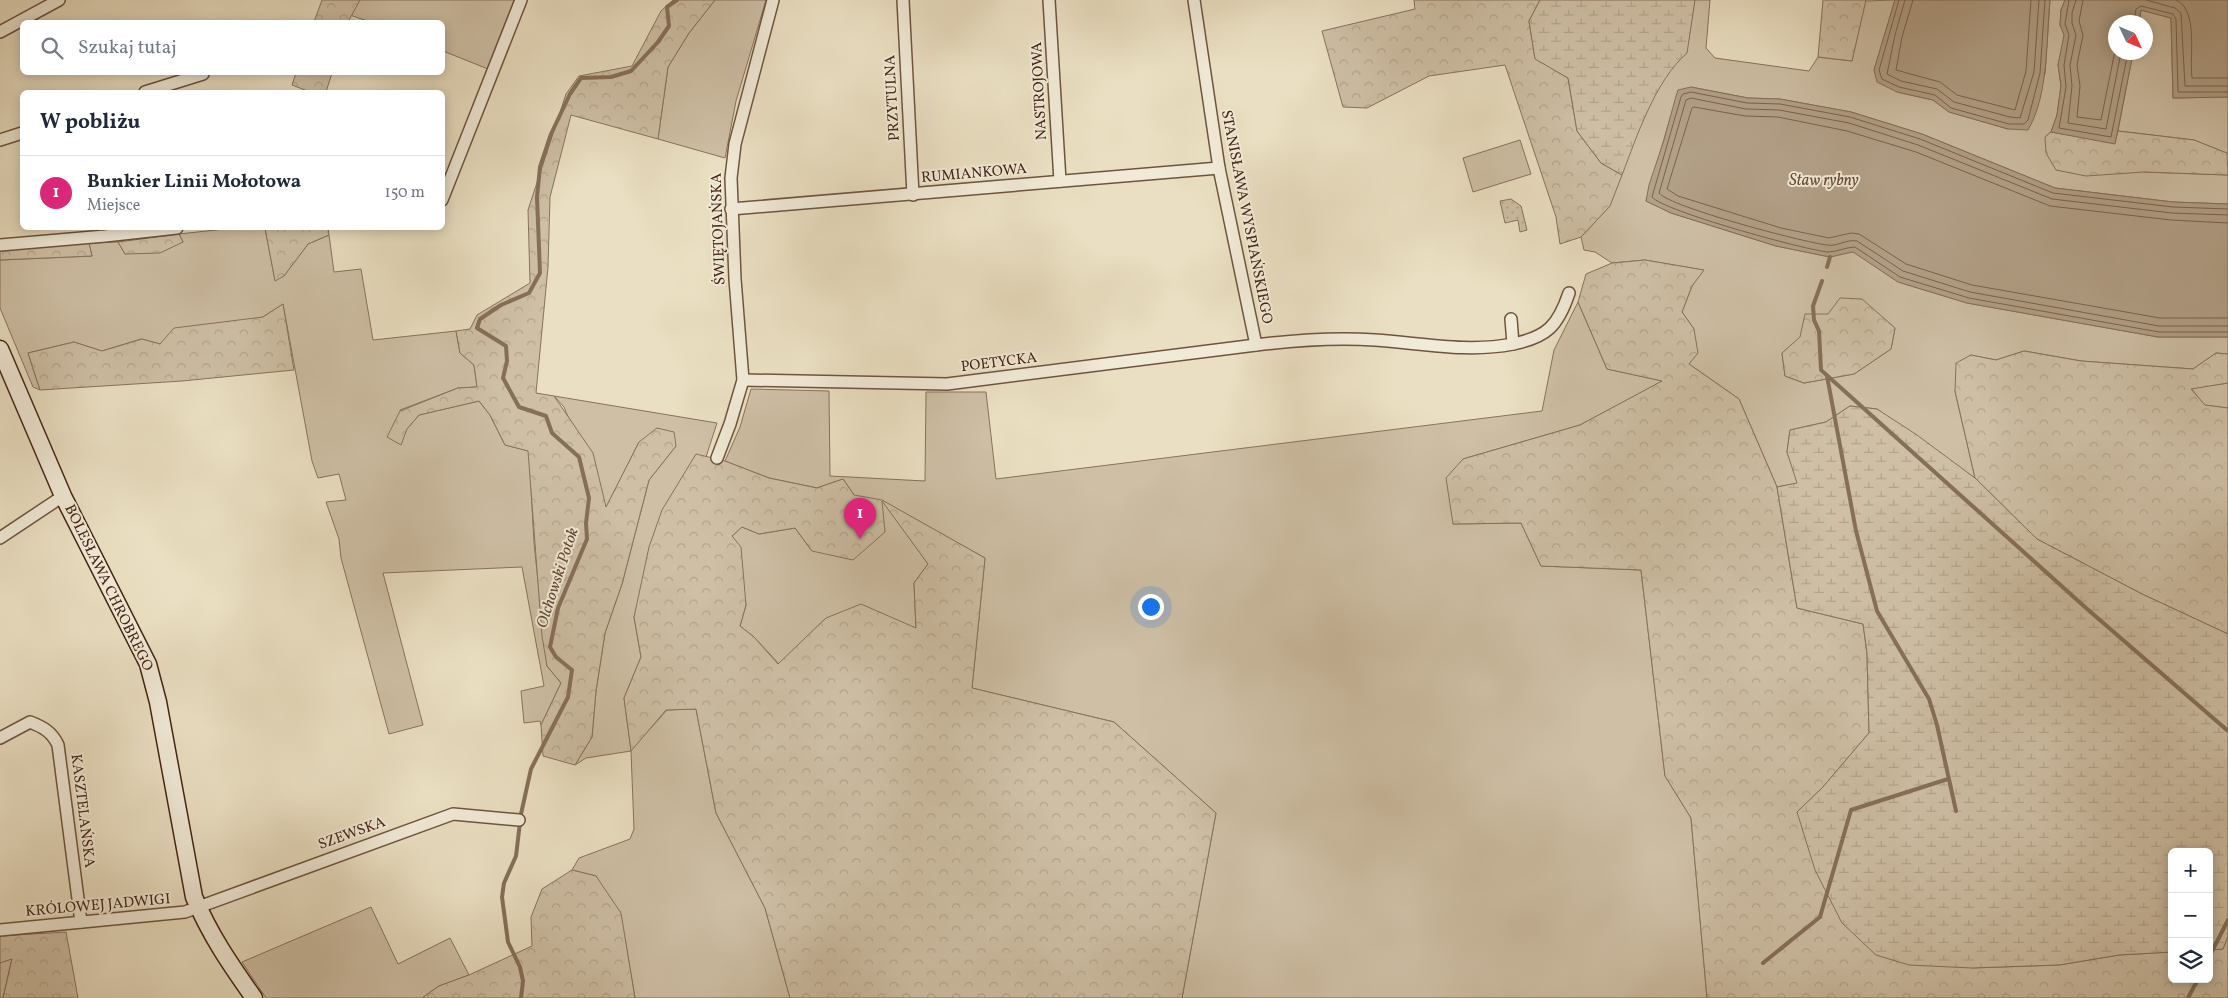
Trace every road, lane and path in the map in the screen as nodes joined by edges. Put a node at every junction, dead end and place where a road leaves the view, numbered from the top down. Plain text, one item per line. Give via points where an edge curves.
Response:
1 (60, 0) edge
2 (521, 0) edge
3 (773, 0) edge
4 (903, 0) edge
5 (1049, 0) edge
6 (1194, 0) edge
7 (22, 20) edge
8 (20, 21) edge
9 (0, 32) edge
10 (200, 75) edge
11 (151, 90) edge
12 (20, 134) edge
13 (0, 140) edge
14 (1219, 168) junction
15 (1060, 181) junction
16 (445, 195) edge
17 (913, 195) junction
18 (731, 209) junction
19 (159, 230) edge
20 (0, 245) edge
21 (1569, 293) dead end
22 (1511, 319) dead end
23 (1256, 344) junction
24 (1513, 344) junction
25 (0, 349) edge
26 (743, 380) junction
27 (717, 458) dead end
28 (63, 496) junction
29 (0, 538) edge
30 (0, 738) edge
31 (519, 820) dead end
32 (199, 907) junction
33 (81, 922) junction
34 (0, 930) edge
35 (254, 998) edge

1 - 7 street
2 - 16 street
3 - 18 street, ŚWIĘTOJAŃSKA via 735,144
4 - 17 street, PRZYTULNA
5 - 15 street, NASTROJOWA
6 - 14 street, STANISŁAWA WYSPIAŃSKIEGO
8 - 9 street
10 - 11 street
12 - 13 street
14 - 15 street, RUMIANKOWA
14 - 23 street, STANISŁAWA WYSPIAŃSKIEGO
15 - 17 street, RUMIANKOWA
17 - 18 street, RUMIANKOWA
18 - 26 street, ŚWIĘTOJAŃSKA
19 - 20 street
21 - 24 street, STANISŁAWA WYSPIAŃSKIEGO via 1559,319 1549,330
22 - 24 street
23 - 24 street, STANISŁAWA WYSPIAŃSKIEGO via 1335,338 1472,349
23 - 26 street, POETYCKA via 947,384
25 - 28 street, BOLESŁAWA CHROBREGO
26 - 27 street, ŚWIĘTOJAŃSKA
28 - 29 street
28 - 32 street, BOLESŁAWA CHROBREGO via 148,664 191,882
30 - 33 street, KASZTELAŃSKA via 30,722 54,735 58,745
31 - 32 street, SZEWSKA via 453,814
32 - 33 street, KRÓLOWEJ JADWIGI via 178,913
32 - 35 street, BOLESŁAWA CHROBREGO via 219,948
33 - 34 street, KRÓLOWEJ JADWIGI

